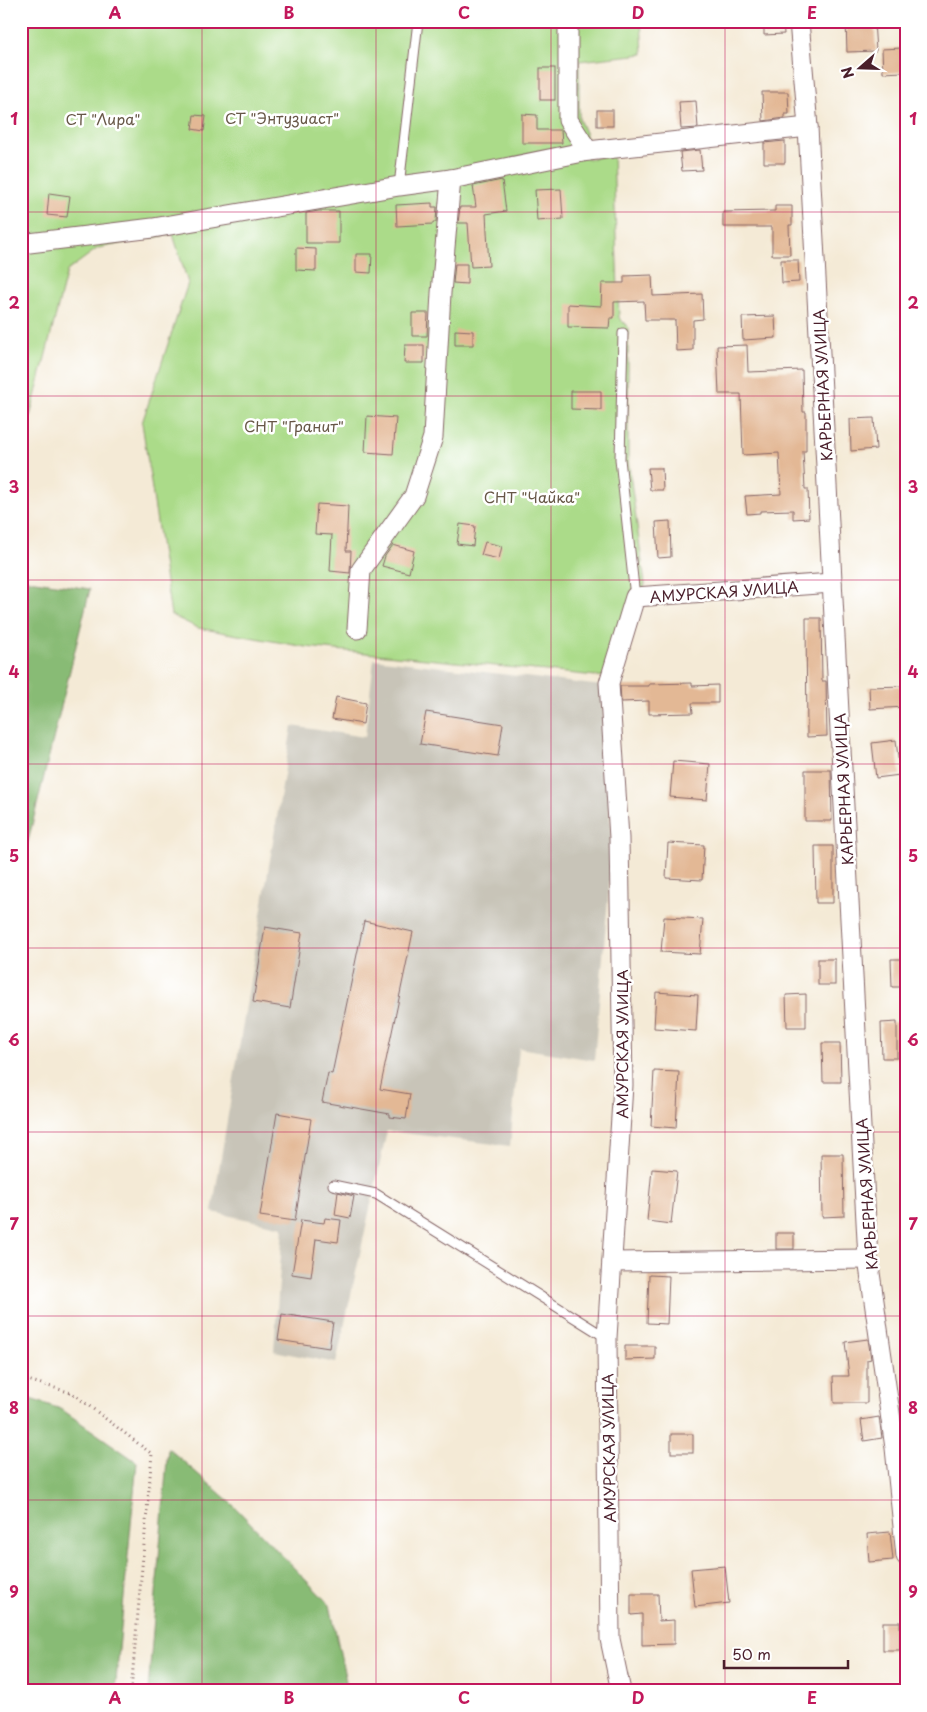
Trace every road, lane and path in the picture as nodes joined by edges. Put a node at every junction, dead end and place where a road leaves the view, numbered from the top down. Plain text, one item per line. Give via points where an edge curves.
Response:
1 (418, 21) edge
2 (568, 21) edge
3 (799, 21) edge
4 (808, 127) junction
5 (588, 151) junction
6 (450, 179) junction
7 (398, 186) junction
8 (21, 244) edge
9 (623, 333) dead end
10 (832, 583) junction
11 (635, 597) junction
12 (357, 629) dead end
13 (333, 1185) dead end
14 (868, 1260) junction
15 (612, 1262) junction
16 (607, 1338) junction
17 (21, 1378) edge
18 (906, 1556) edge
19 (131, 1691) edge
20 (621, 1691) edge

1 - 7 lane
2 - 5 street via 568,120
3 - 4 street, КАРЬЕРНАЯ УЛИЦА
4 - 5 street
4 - 10 street, КАРЬЕРНАЯ УЛИЦА
5 - 6 street
6 - 7 street
6 - 12 street via 433,437 414,496 361,570
7 - 8 street via 152,228
9 - 11 lane via 620,459
10 - 11 street, АМУРСКАЯ УЛИЦА
10 - 14 street, КАРЬЕРНАЯ УЛИЦА
11 - 15 street, АМУРСКАЯ УЛИЦА via 609,683 620,838 623,1085
13 - 16 lane via 376,1194
14 - 15 street
14 - 18 street, КАРЬЕРНАЯ УЛИЦА via 895,1448
15 - 16 street, АМУРСКАЯ УЛИЦА
16 - 20 street, АМУРСКАЯ УЛИЦА via 610,1639
17 - 19 path via 72,1393 152,1454

